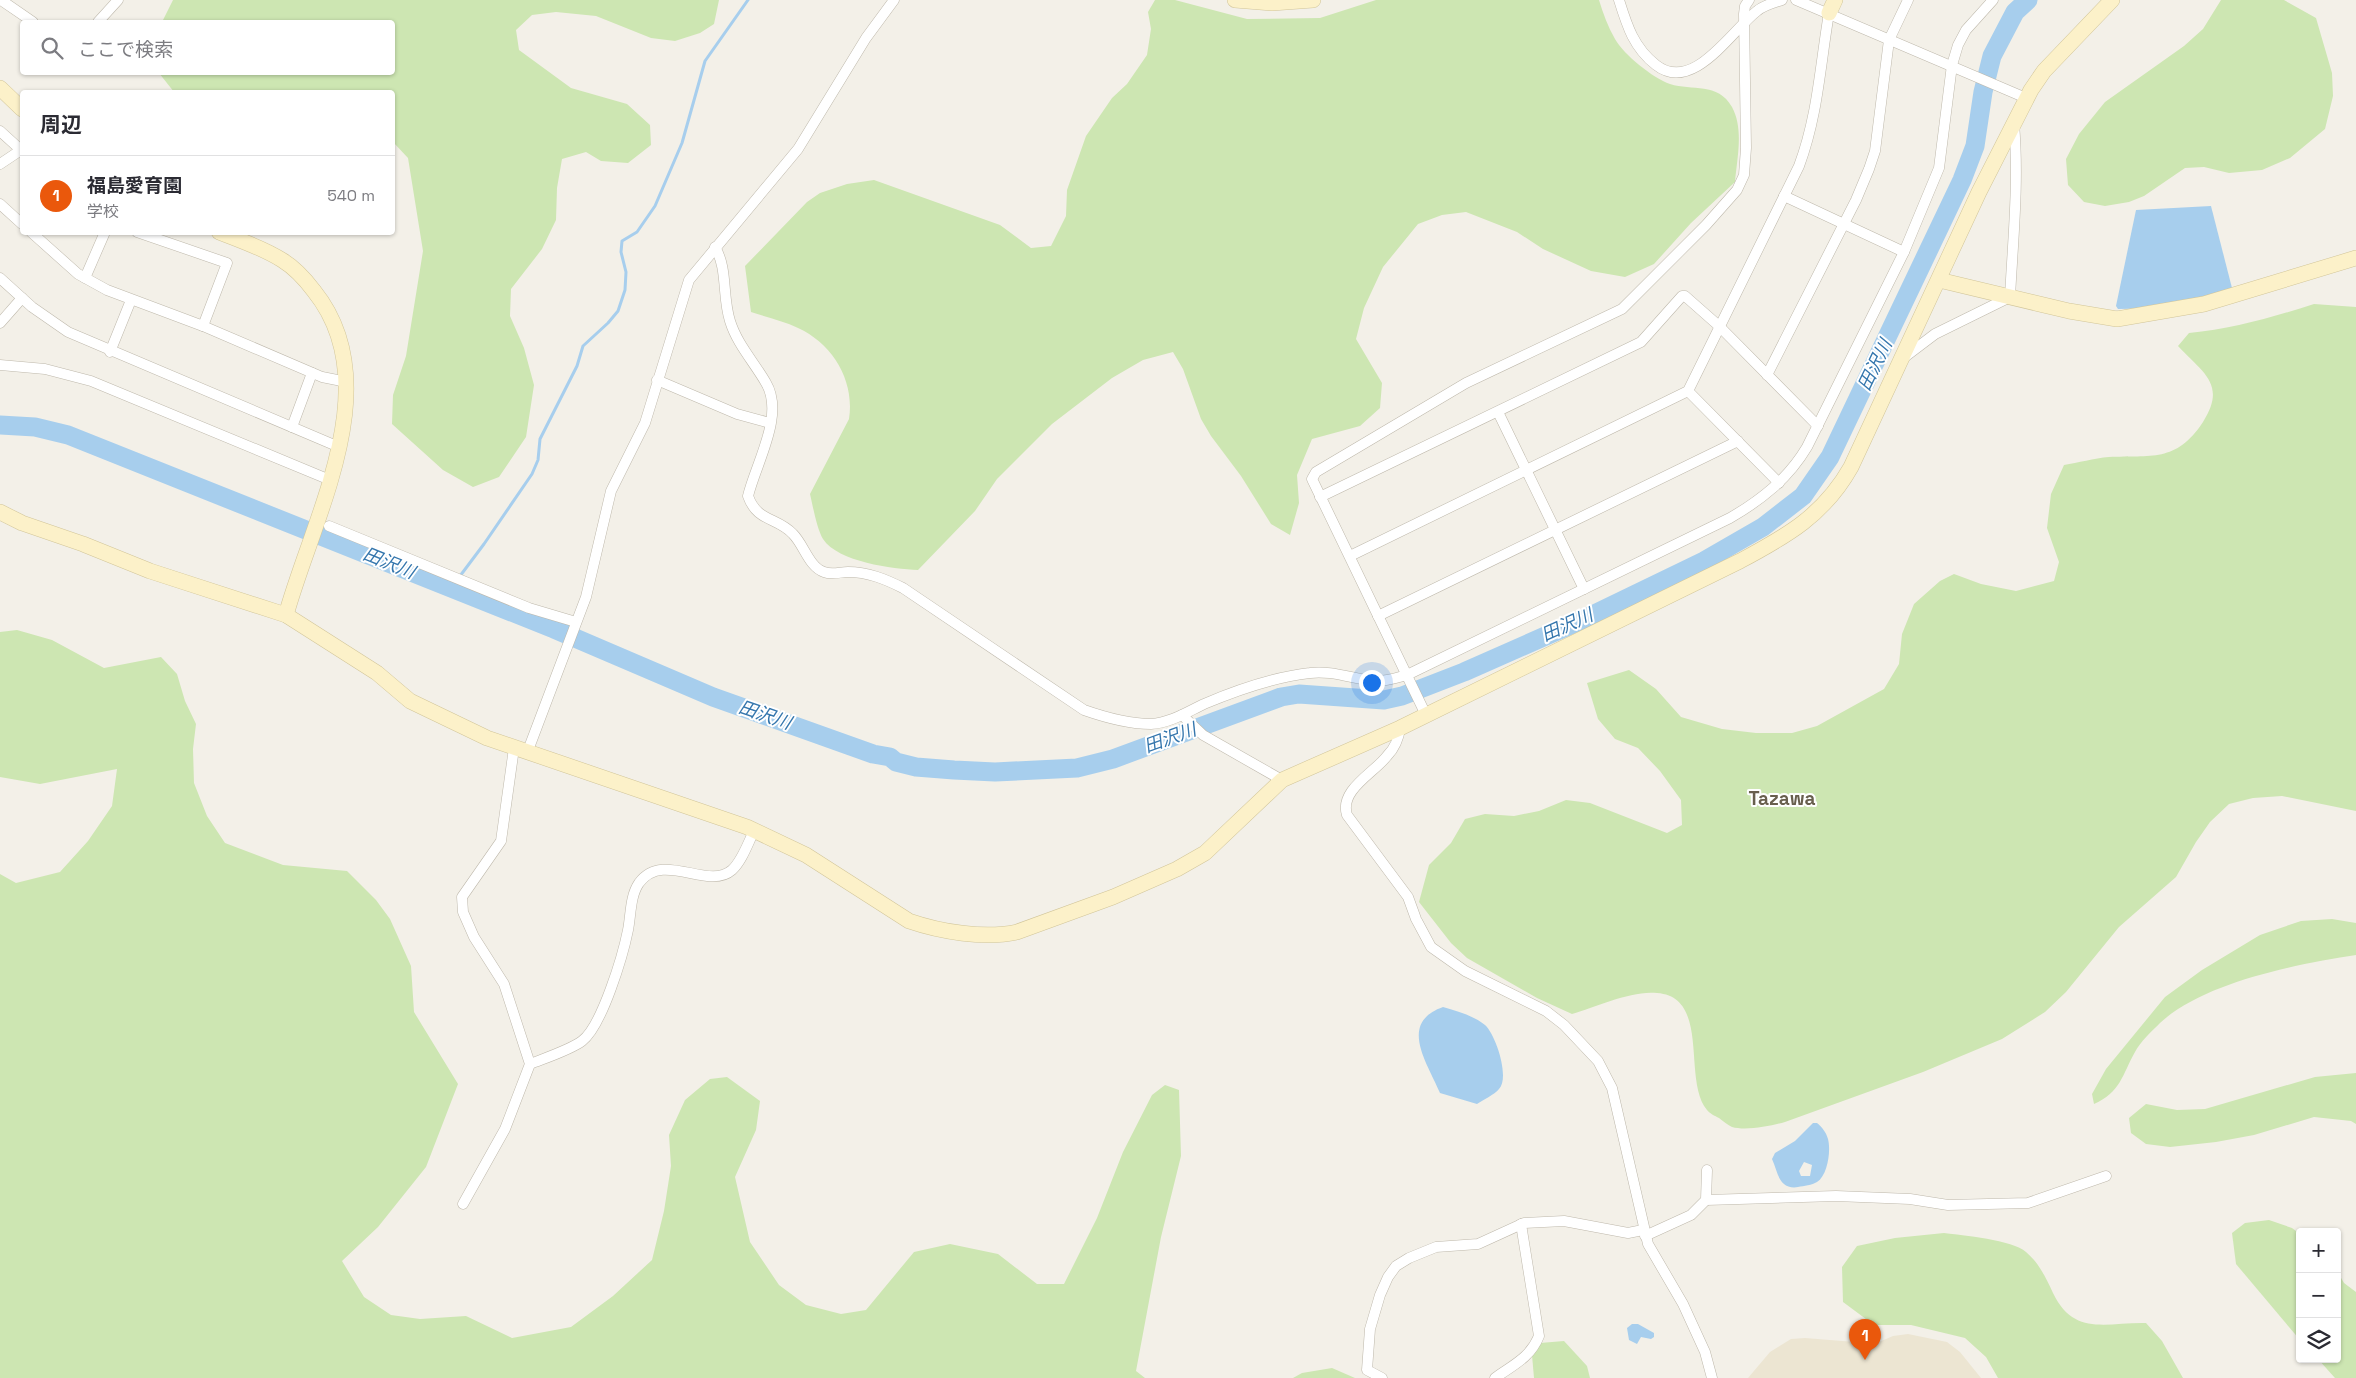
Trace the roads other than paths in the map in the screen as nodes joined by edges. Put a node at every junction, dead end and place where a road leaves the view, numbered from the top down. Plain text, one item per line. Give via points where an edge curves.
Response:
1 (1, 0) edge
2 (118, 0) edge
3 (894, 0) edge
4 (1235, 0) edge
5 (1313, 0) edge
6 (1619, 0) edge
7 (1749, 0) edge
8 (1782, 0) edge
9 (1796, 0) edge
10 (1908, 0) edge
11 (1993, 0) edge
12 (2112, 0) edge
13 (1832, 6) edge
14 (30, 20) edge
15 (100, 20) edge
16 (1744, 23) junction
17 (1889, 40) junction
18 (1952, 65) junction
19 (0, 88) edge
20 (2026, 98) junction
21 (20, 108) edge
22 (2014, 122) junction
23 (0, 131) edge
24 (20, 148) edge
25 (20, 151) edge
26 (0, 164) edge
27 (1784, 196) junction
28 (0, 204) edge
29 (20, 222) edge
30 (1843, 223) junction
31 (34, 235) edge
32 (104, 235) edge
33 (146, 235) edge
34 (227, 235) edge
35 (715, 247) junction
36 (1904, 252) junction
37 (2356, 258) edge
38 (0, 278) edge
39 (85, 278) junction
40 (1939, 280) junction
41 (2010, 297) junction
42 (22, 298) junction
43 (131, 300) junction
44 (0, 324) edge
45 (203, 326) junction
46 (1719, 326) junction
47 (110, 352) junction
48 (1901, 360) junction
49 (0, 365) edge
50 (312, 373) junction
51 (1767, 376) junction
52 (658, 380) junction
53 (347, 382) junction
54 (1688, 390) junction
55 (1498, 412) junction
56 (770, 423) junction
57 (1818, 426) junction
58 (292, 427) junction
59 (1738, 441) junction
60 (339, 447) junction
61 (1526, 471) junction
62 (330, 480) junction
63 (1779, 483) junction
64 (1320, 497) junction
65 (0, 512) edge
66 (329, 526) dead end
67 (1554, 530) junction
68 (1350, 556) junction
69 (1584, 590) junction
70 (286, 615) junction
71 (1378, 616) junction
72 (576, 622) junction
73 (1407, 675) junction
74 (1426, 715) junction
75 (1185, 719) junction
76 (1400, 728) junction
77 (520, 751) junction
78 (1282, 780) junction
79 (754, 831) junction
80 (530, 1064) junction
81 (1707, 1170) dead end
82 (2106, 1176) dead end
83 (1706, 1200) junction
84 (462, 1204) dead end
85 (1521, 1224) junction
86 (1644, 1233) junction
87 (1382, 1378) edge
88 (1495, 1378) edge
89 (1712, 1378) edge

1 - 14 street
2 - 15 street
3 - 35 street via 861,45 798,150
4 - 5 street via 1272,3
6 - 16 street via 1626,28 1641,51 1659,67 1672,72 1697,68
7 - 16 street via 1745,6
8 - 16 street via 1758,10
9 - 13 street
10 - 17 street
11 - 18 street via 1966,30
12 - 20 street via 2044,71
13 - 17 street
13 - 27 street via 1811,134
16 - 64 street via 1745,155 1744,175 1737,190 1622,309 1466,383 1316,472 1312,479
17 - 18 street
17 - 30 street via 1875,151
18 - 20 street
18 - 36 street via 1939,168
19 - 21 street
20 - 22 street
22 - 40 street
22 - 41 street via 2016,169
23 - 24 street
25 - 26 street
27 - 30 street
27 - 46 street
28 - 29 street
30 - 36 street
30 - 51 street
31 - 39 street
32 - 39 street
33 - 45 street via 227,263
34 - 53 street via 281,260 323,301 340,338
35 - 52 street via 689,280
35 - 56 street via 721,256 730,323 772,396
36 - 57 street
37 - 41 street via 2204,304 2117,319
38 - 42 street
39 - 43 street
40 - 41 street
40 - 48 street
41 - 48 street via 1935,334
42 - 44 street
42 - 47 street via 68,332
43 - 45 street
43 - 47 street
45 - 50 street
46 - 51 street
46 - 54 street
46 - 55 street via 1682,296 1641,342
47 - 58 street
48 - 74 street via 1839,488 1804,523 1740,561
49 - 62 street via 45,369 91,381
50 - 53 street
50 - 58 street
51 - 57 street
52 - 56 street via 737,414
52 - 72 street via 645,423 611,491 586,597
53 - 60 street
54 - 59 street
54 - 61 street
55 - 61 street
55 - 64 street
56 - 75 street via 748,496 755,511 791,532 819,569 825,573 873,575 903,588 1084,710 1151,724
57 - 63 street via 1801,458
58 - 60 street
59 - 63 street
59 - 67 street
60 - 62 street
61 - 67 street
61 - 68 street
62 - 70 street
63 - 69 street via 1765,497 1730,518
64 - 68 street
65 - 70 street via 150,571
66 - 72 street via 529,608
67 - 69 street
67 - 71 street
68 - 71 street
69 - 73 street
70 - 77 street via 376,673 410,701
71 - 73 street
72 - 77 street
73 - 74 street
73 - 75 street via 1375,681 1313,672 1286,676 1211,702
74 - 76 street
75 - 78 street via 1202,735
76 - 78 street
76 - 86 street via 1389,755 1349,796 1345,809 1347,815 1408,898 1431,947 1465,971 1546,1012 1564,1025 1598,1061 1612,1088
77 - 79 street
77 - 80 street via 501,841 462,897 463,912 474,937 504,984
78 - 79 street via 1205,852 1177,869 1104,900 1002,935 940,929 909,921 806,855
79 - 80 street via 738,862 724,874 670,869 644,877 638,883 632,897 622,955 590,1033 581,1042
80 - 84 street via 506,1129
81 - 83 street
82 - 83 street via 2028,1203 1948,1205 1910,1199 1836,1196
83 - 86 street via 1691,1215
85 - 86 street via 1564,1221
85 - 87 street via 1478,1244 1436,1247 1396,1266 1380,1295 1370,1329 1367,1370
85 - 88 street via 1538,1336 1528,1355
86 - 89 street via 1683,1304 1705,1352

